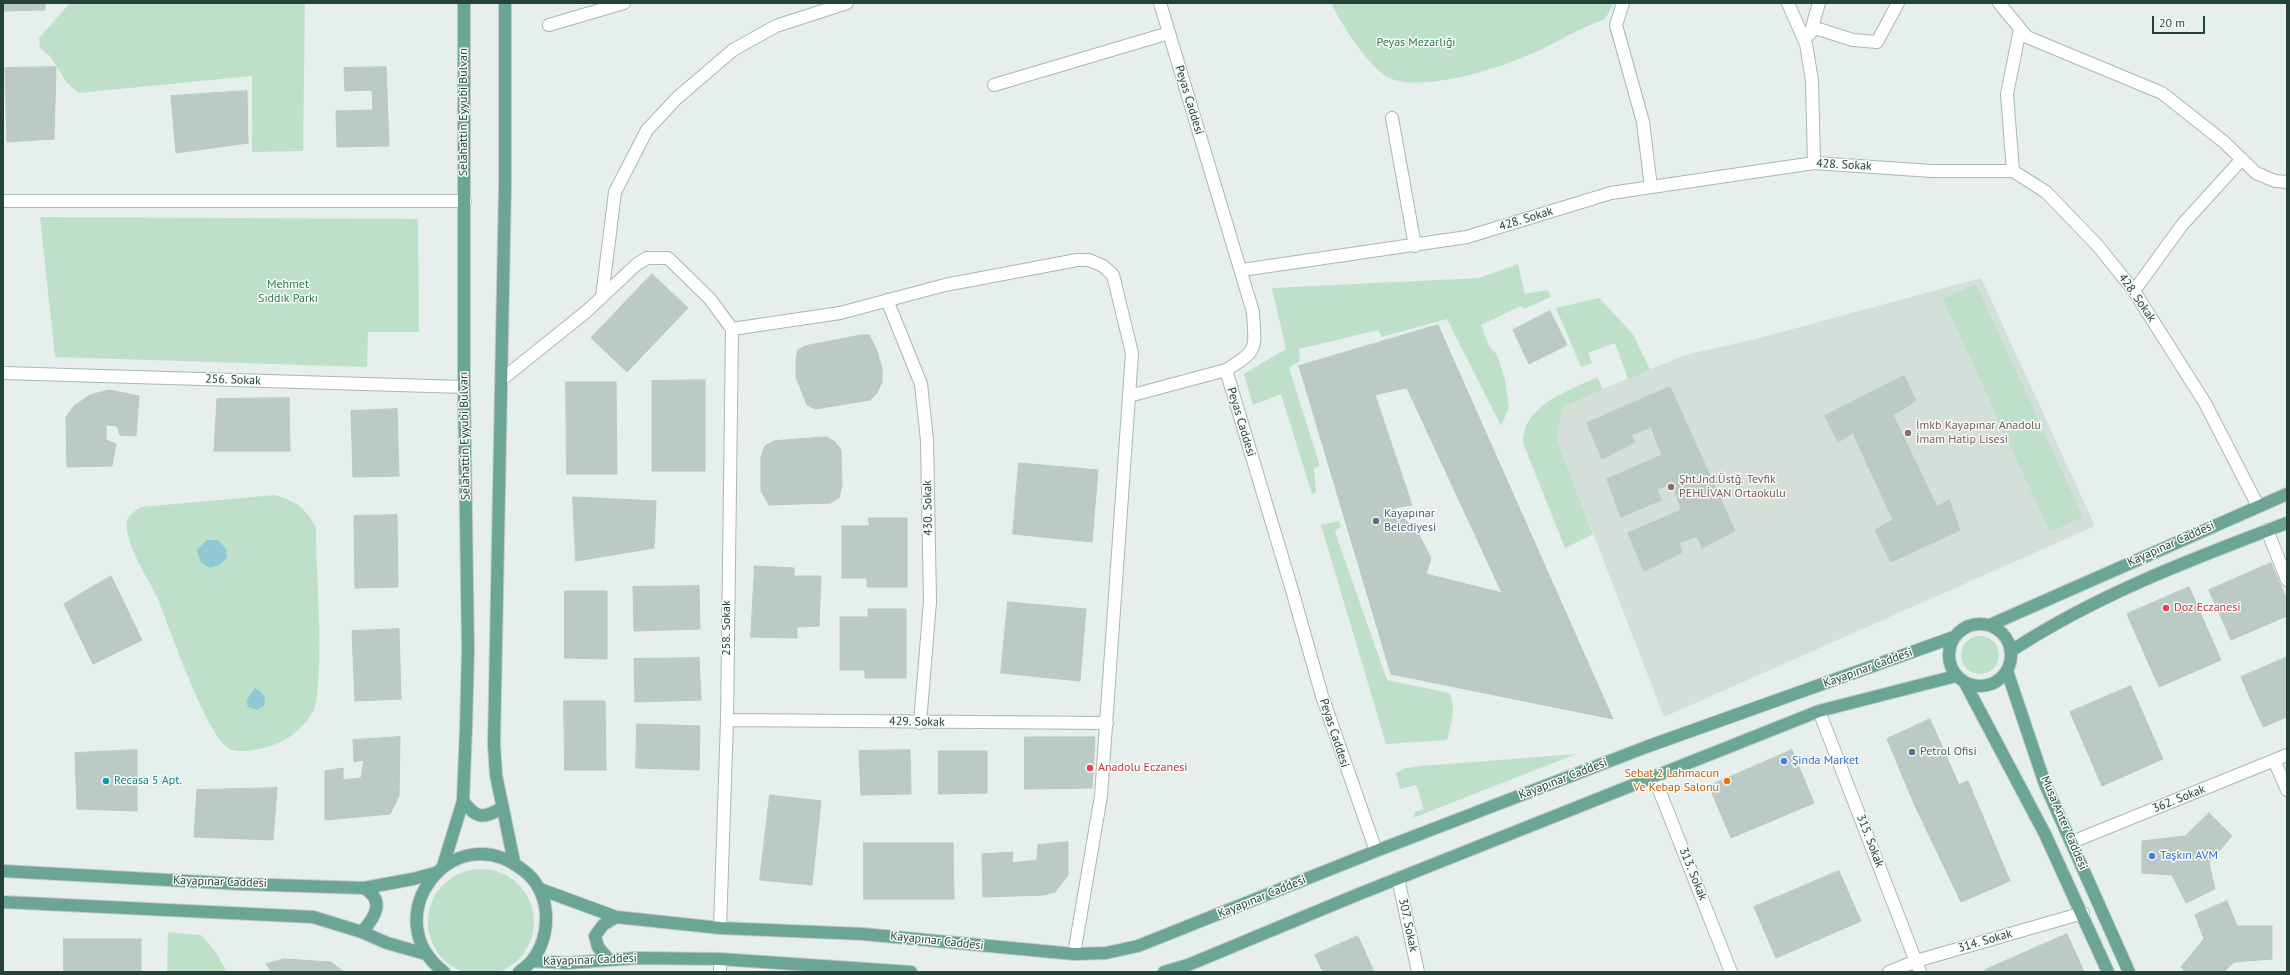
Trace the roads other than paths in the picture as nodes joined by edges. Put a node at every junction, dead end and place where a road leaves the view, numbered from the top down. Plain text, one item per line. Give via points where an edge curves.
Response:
1 (464, 3) edge
2 (505, 3) edge
3 (624, 3) edge
4 (847, 3) edge
5 (1160, 3) edge
6 (1623, 3) edge
7 (1788, 3) edge
8 (1819, 3) edge
9 (1898, 3) edge
10 (1999, 3) edge
11 (549, 25) dead end
12 (1812, 27) junction
13 (2020, 29) junction
14 (1169, 33) junction
15 (1806, 44) junction
16 (994, 85) dead end
17 (1392, 118) dead end
18 (2242, 159) junction
19 (1814, 163) junction
20 (2013, 171) junction
21 (2287, 182) edge
22 (1651, 188) junction
23 (3, 201) edge
24 (465, 201) junction
25 (1415, 246) junction
26 (1242, 270) junction
27 (2134, 291) junction
28 (602, 297) junction
29 (887, 300) junction
30 (732, 329) junction
31 (1226, 370) junction
32 (3, 373) edge
33 (501, 380) junction
34 (464, 387) junction
35 (1129, 396) junction
36 (2287, 494) edge
37 (2258, 506) junction
38 (2287, 523) edge
39 (2267, 530) junction
40 (2287, 580) edge
41 (1990, 625) junction
42 (1954, 637) junction
43 (2011, 651) junction
44 (2007, 671) junction
45 (1960, 679) junction
46 (1819, 711) junction
47 (727, 720) junction
48 (920, 723) junction
49 (1106, 723) junction
50 (2287, 755) edge
51 (2274, 760) junction
52 (1654, 777) junction
53 (2287, 790) edge
54 (463, 800) junction
55 (502, 808) junction
56 (2072, 842) junction
57 (1376, 851) junction
58 (514, 862) junction
59 (439, 870) junction
60 (3, 871) edge
61 (1398, 878) junction
62 (364, 888) junction
63 (540, 889) junction
64 (3, 902) edge
65 (2083, 913) junction
66 (616, 917) junction
67 (720, 928) junction
68 (362, 932) junction
69 (426, 954) junction
70 (1074, 954) junction
71 (609, 960) junction
72 (720, 960) junction
73 (1918, 966) edge
74 (525, 968) edge
75 (438, 970) edge
76 (720, 972) edge
77 (911, 972) edge
78 (1164, 972) edge
79 (1418, 972) edge
80 (1731, 972) edge
81 (1889, 972) edge
82 (2108, 972) edge
83 (2129, 972) edge

1 - 24 main road, Selahattin Eyyubi Bulvarı
2 - 33 main road
3 - 11 street
4 - 28 street via 776,26 733,50 677,98 647,130 616,192
5 - 14 street, Peyas Caddesi
6 - 22 street via 1616,25 1644,122
7 - 15 street
8 - 12 street
9 - 12 street via 1877,42 1853,40
10 - 13 street
12 - 15 street
13 - 18 street via 2027,37 2162,92
13 - 20 street via 2007,94
14 - 16 street
14 - 26 street, Peyas Caddesi
15 - 19 street via 1812,80
17 - 25 street
18 - 21 street via 2256,173 2275,181
18 - 27 street via 2182,225
19 - 20 street, 428. Sokak via 1932,171
19 - 22 street, 428. Sokak
20 - 27 street, 428. Sokak via 2046,192 2098,246
22 - 25 street, 428. Sokak via 1611,193 1467,237
23 - 24 street
24 - 34 main road, Selahattin Eyyubi Bulvarı
25 - 26 street, 428. Sokak
26 - 31 street, Peyas Caddesi via 1254,312 1255,345 1245,358
27 - 37 street, 428. Sokak via 2205,403
28 - 30 street via 637,264 648,258 668,258 710,299
28 - 33 street
29 - 30 street via 840,314
29 - 35 street via 945,285 1077,260 1089,260 1103,266 1113,275 1132,353
29 - 48 street, 430. Sokak via 920,384 927,440 930,602
30 - 47 street, 258. Sokak
31 - 35 street
31 - 57 street, Peyas Caddesi via 1322,696
32 - 34 street, 256. Sokak
33 - 55 main road via 494,744
34 - 54 main road, Selahattin Eyyubi Bulvarı via 468,649
35 - 49 street
36 - 37 main road, Kayapınar Caddesi
37 - 41 main road, Kayapınar Caddesi
38 - 39 main road, Kayapınar Caddesi
39 - 40 street
39 - 43 main road, Kayapınar Caddesi via 2169,567 2066,617
41 - 42 main road via 1970,625
41 - 43 main road via 2004,635
42 - 45 main road via 1948,657
42 - 57 main road, Kayapınar Caddesi via 1646,747
43 - 44 main road
44 - 45 main road via 2002,678 1984,687
44 - 56 main road, Musa Anter Caddesi via 2045,784
45 - 46 main road, Kayapınar Caddesi
45 - 65 main road, Musa Anter Caddesi via 2045,834
46 - 52 main road, Kayapınar Caddesi
46 - 73 street, 315. Sokak
47 - 48 street, 429. Sokak
47 - 67 street, 258. Sokak
48 - 49 street, 429. Sokak
49 - 70 street via 1101,796
50 - 51 street, 362. Sokak
51 - 53 street
51 - 56 street, 362. Sokak
52 - 61 main road, Kayapınar Caddesi
52 - 80 street, 313. Sokak
54 - 55 main road via 472,812 480,817
54 - 59 main road, Selahattin Eyyubi Bulvarı
55 - 58 main road
56 - 83 main road, Musa Anter Caddesi
57 - 70 main road, Kayapınar Caddesi via 1138,946 1106,953
58 - 59 main road, Kayapınar Caddesi via 497,855 478,854 459,858
58 - 63 main road, Kayapınar Caddesi via 529,874
59 - 62 main road, Kayapınar Caddesi via 413,879
59 - 69 main road via 422,891 417,912 418,933
60 - 62 main road, Kayapınar Caddesi
61 - 78 main road, Kayapınar Caddesi via 1188,965
61 - 79 street, 307. Sokak
62 - 68 main road via 371,892 376,900 377,909 373,920
63 - 66 main road, Kayapınar Caddesi
63 - 74 main road via 546,908 547,927 542,945
64 - 68 main road via 313,917
65 - 73 street, 314. Sokak
65 - 82 main road, Musa Anter Caddesi
66 - 67 main road, Kayapınar Caddesi
66 - 71 main road via 603,925 595,936 598,947
67 - 70 main road, Kayapınar Caddesi via 863,934
68 - 69 main road via 387,943
69 - 75 main road
71 - 72 main road, Kayapınar Caddesi
71 - 74 main road, Kayapınar Caddesi
72 - 76 street
72 - 77 main road, Kayapınar Caddesi
73 - 81 street, 314. Sokak

